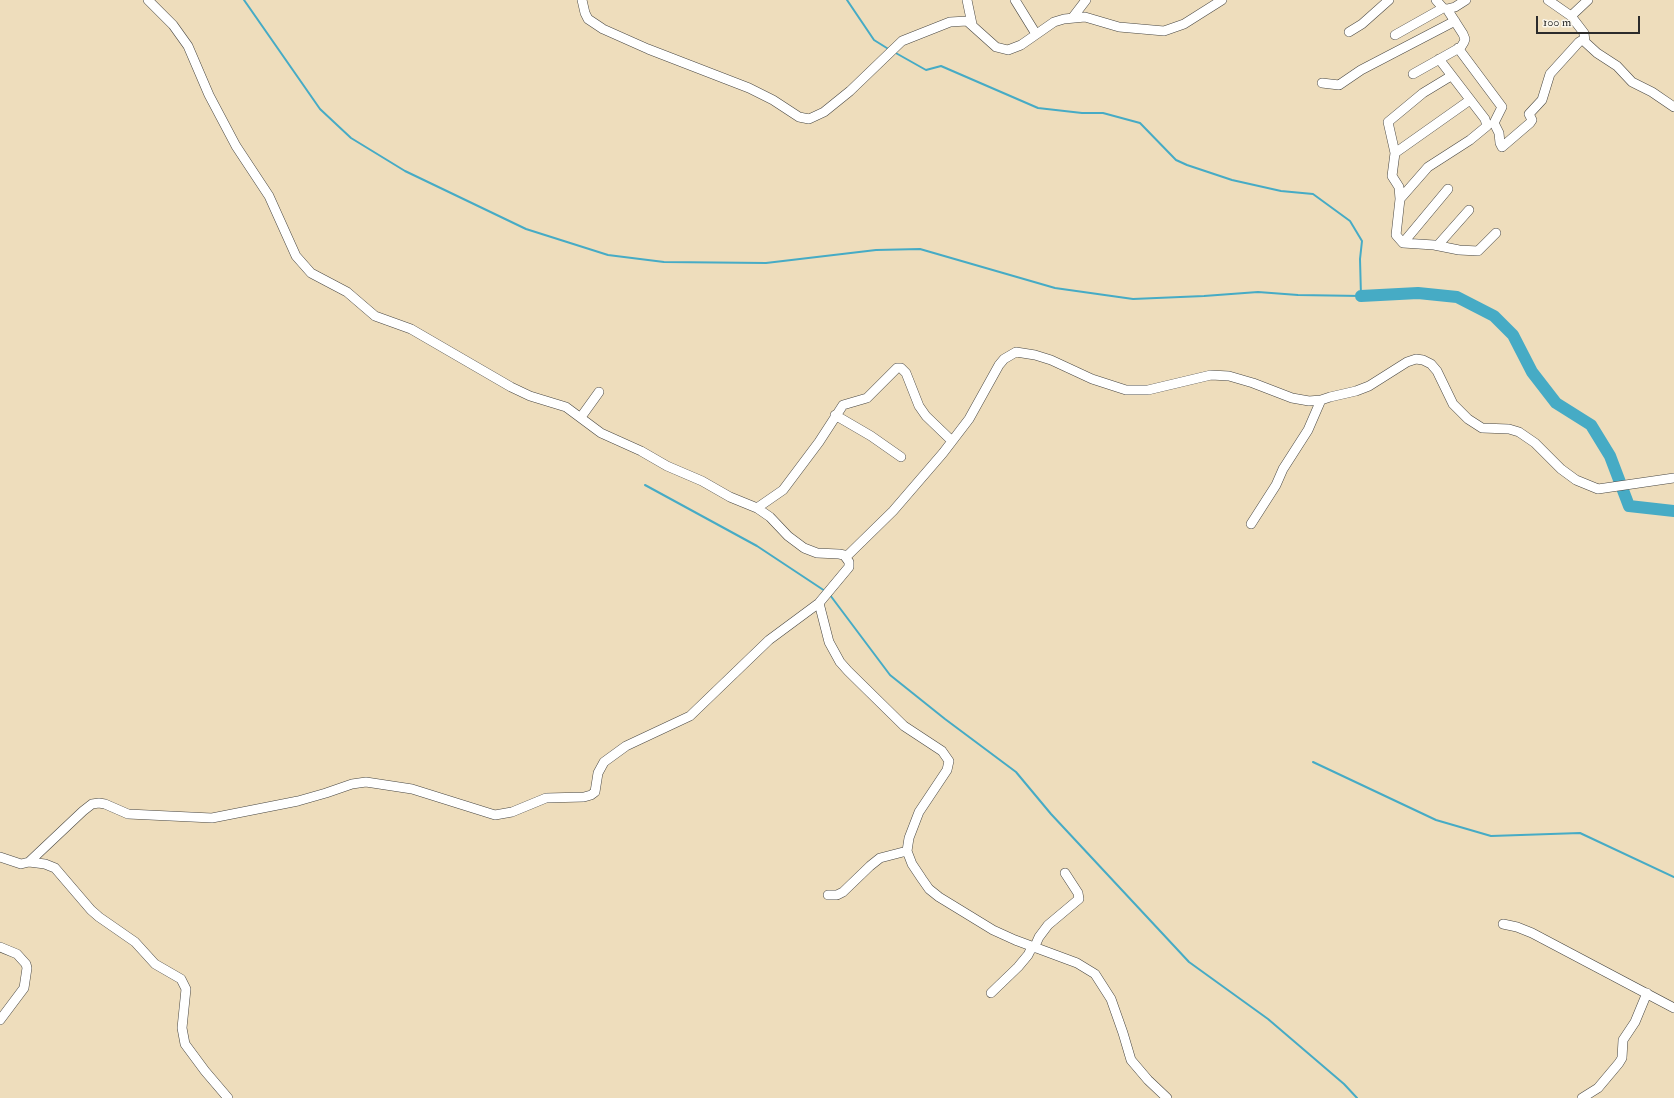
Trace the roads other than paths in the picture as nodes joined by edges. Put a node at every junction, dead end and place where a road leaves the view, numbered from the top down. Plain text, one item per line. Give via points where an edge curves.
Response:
1 (148, 0) edge
2 (582, 0) edge
3 (967, 0) edge
4 (1015, 0) edge
5 (1086, 0) edge
6 (1222, 0) edge
7 (1389, 0) edge
8 (1436, 0) edge
9 (1466, 0) edge
10 (1548, 0) edge
11 (1588, 0) edge
12 (1445, 8) junction
13 (1571, 16) junction
14 (1073, 17) junction
15 (1454, 21) junction
16 (972, 24) junction
17 (1349, 32) dead end
18 (1036, 34) junction
19 (1395, 35) dead end
20 (1584, 39) junction
21 (1458, 48) junction
22 (1439, 59) junction
23 (1413, 74) dead end
24 (1451, 76) junction
25 (1322, 83) dead end
26 (1470, 100) junction
27 (1674, 107) edge
28 (1395, 153) junction
29 (1448, 190) dead end
30 (1400, 199) junction
31 (1469, 210) dead end
32 (1496, 233) dead end
33 (1403, 243) junction
34 (1438, 246) junction
35 (599, 392) dead end
36 (1321, 400) junction
37 (835, 415) junction
38 (582, 418) junction
39 (952, 441) junction
40 (900, 457) dead end
41 (1674, 478) edge
42 (757, 508) junction
43 (1251, 524) dead end
44 (846, 557) junction
45 (822, 600) junction
46 (908, 851) junction
47 (0, 857) edge
48 (29, 862) junction
49 (1065, 874) dead end
50 (828, 895) dead end
51 (1503, 924) dead end
52 (0, 947) edge
53 (1033, 947) junction
54 (991, 993) dead end
55 (1647, 993) junction
56 (1674, 1008) edge
57 (0, 1020) edge
58 (228, 1098) edge
59 (1167, 1098) edge
60 (1582, 1098) edge

1 - 38 street via 173,25 188,46 209,95 236,146 269,196 296,256 307,269 347,292 375,316 410,329 511,387 530,396 560,404
2 - 16 street via 588,19 603,29 749,88 805,118 813,118 824,112 907,38 950,22 963,20
3 - 16 street
4 - 18 street
5 - 14 street
6 - 14 street via 1184,24 1164,31 1119,26 1093,18
7 - 17 street
8 - 12 street
9 - 12 street via 1455,7
10 - 13 street
11 - 13 street
12 - 15 street
12 - 19 street
13 - 20 street via 1584,33
14 - 18 street via 1054,22
15 - 21 street via 1465,40
15 - 25 street via 1360,70 1339,85
16 - 18 street via 991,43 1004,50 1021,45
20 - 21 street via 1550,74 1542,100 1529,114 1532,120 1530,123 1502,147 1494,123 1502,107
20 - 27 street via 1591,48 1617,66 1632,82
21 - 22 street
22 - 23 street
22 - 24 street
24 - 26 street
24 - 28 street via 1423,93 1388,122
26 - 28 street
26 - 30 street via 1485,119 1487,126 1428,167
28 - 30 street via 1392,176 1399,187
29 - 33 street
30 - 33 street via 1396,236
31 - 34 street
32 - 34 street via 1478,251
33 - 34 street
35 - 38 street
36 - 39 street via 1292,398 1229,376 1211,375 1148,390 1126,390 1092,379 1051,360 1016,352 1004,358 969,419
36 - 41 street via 1369,386 1407,362 1423,360 1437,371 1453,404 1475,425 1519,432 1535,443 1570,477 1598,490
36 - 43 street via 1308,430
37 - 39 street via 843,405 862,400 871,394 899,367 906,372 919,406 926,416
37 - 40 street
37 - 42 street via 783,490
38 - 42 street via 606,436
39 - 44 street via 910,493
42 - 44 street via 804,548 817,553 839,554
44 - 45 street via 849,567
45 - 46 street via 829,642 844,666 904,726 942,751 949,761 947,770 919,812 909,838
45 - 48 street via 769,640 690,716 626,746 610,757 600,767 597,787 591,795 546,798 512,812 495,814 412,789 366,782 304,799 212,818 128,814 99,803 92,804 83,811
46 - 50 street via 877,860 843,892
46 - 53 street via 912,864 929,889 993,930
47 - 48 street via 17,863
48 - 58 street via 55,868 99,918 135,942 155,964 181,979 186,989 182,1028 185,1044
49 - 53 street via 1078,893 1079,899 1048,925
51 - 55 street via 1532,933
52 - 57 street via 17,954 27,968 24,988
53 - 54 street
53 - 59 street via 1077,963 1095,974 1111,999 1131,1060
55 - 56 street
55 - 60 street via 1635,1022 1623,1040 1622,1058 1619,1063 1598,1088

